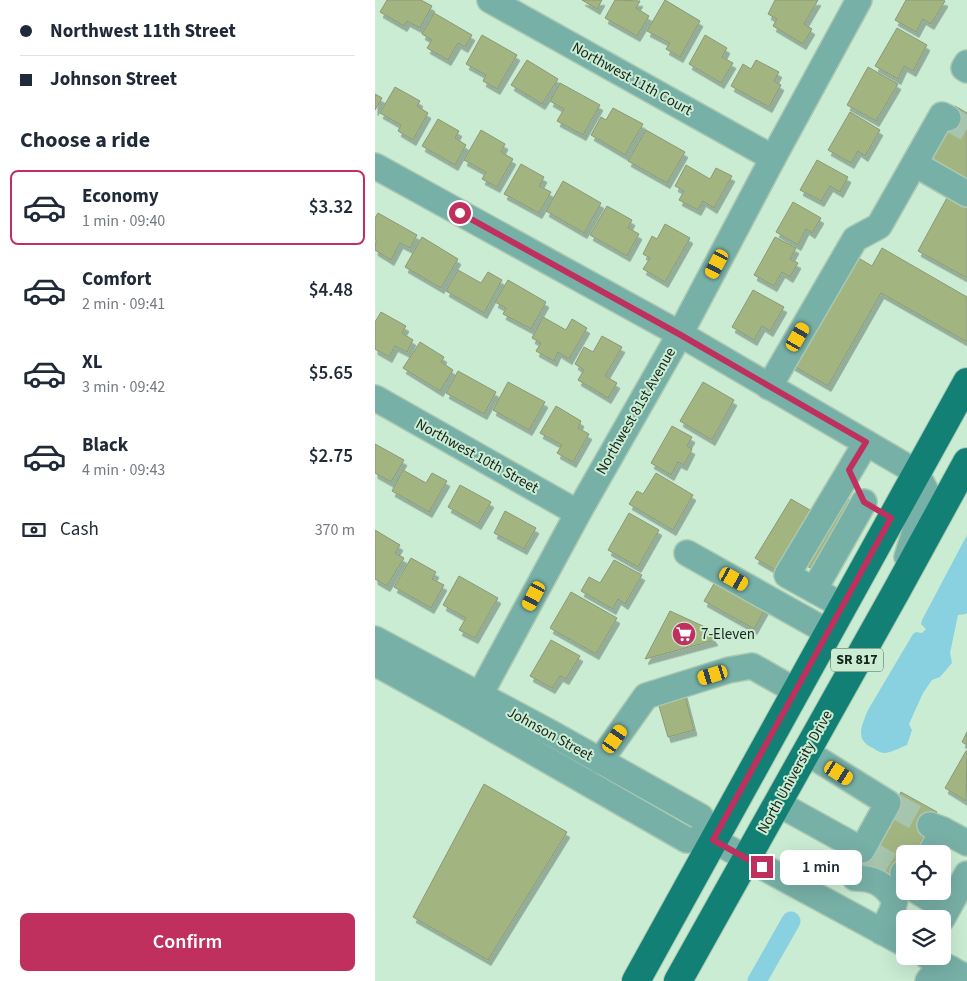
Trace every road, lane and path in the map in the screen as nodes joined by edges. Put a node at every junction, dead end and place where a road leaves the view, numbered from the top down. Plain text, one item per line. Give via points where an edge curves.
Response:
1 (490, 0) edge
2 (859, 0) edge
3 (967, 63) edge
4 (967, 70) edge
5 (948, 118) dead end
6 (773, 158) junction
7 (915, 164) junction
8 (375, 166) edge
9 (967, 194) edge
10 (679, 334) junction
11 (967, 382) edge
12 (769, 387) junction
13 (375, 398) edge
14 (866, 442) junction
15 (967, 462) edge
16 (849, 470) junction
17 (916, 472) junction
18 (864, 502) junction
19 (578, 513) junction
20 (891, 518) junction
21 (687, 553) dead end
22 (814, 590) junction
23 (897, 590) junction
24 (843, 606) junction
25 (828, 632) junction
26 (375, 639) edge
27 (375, 663) edge
28 (796, 691) junction
29 (475, 706) junction
30 (806, 752) junction
31 (600, 761) junction
32 (777, 803) junction
33 (713, 840) junction
34 (967, 843) edge
35 (933, 845) edge
36 (865, 851) junction
37 (747, 858) junction
38 (967, 874) edge
39 (855, 878) junction
40 (896, 887) edge
41 (898, 900) edge
42 (926, 900) edge
43 (841, 910) junction
44 (939, 910) edge
45 (947, 910) edge
46 (882, 932) junction
47 (896, 939) edge
48 (943, 965) edge
49 (959, 974) edge
50 (636, 981) edge
51 (678, 981) edge
52 (928, 981) edge

1 - 6 street, Northwest 11th Court
2 - 6 street, Northwest 81st Avenue
3 - 4 street via 964,68
5 - 7 street via 943,115
6 - 10 street, Northwest 81st Avenue
7 - 9 street
7 - 12 street via 879,226 855,239
8 - 10 street
10 - 12 street
10 - 19 street, Northwest 81st Avenue
11 - 17 main road, SR 817
12 - 14 street
13 - 19 street, Northwest 10th Street
14 - 16 street
14 - 17 street
15 - 23 main road, North University Drive / SR 817
16 - 18 street
16 - 22 street via 787,574
17 - 20 main road, SR 817
17 - 23 street, North University Drive via 927,493
18 - 20 street
18 - 22 street
19 - 29 street, Northwest 81st Avenue
20 - 24 main road, SR 817
21 - 25 street
22 - 24 street
23 - 30 main road, North University Drive / SR 817
24 - 25 main road, SR 817
25 - 28 main road, SR 817
26 - 29 street, Johnson Street via 417,661
27 - 29 street, Johnson Street
28 - 31 street via 752,666 646,696
28 - 33 main road, SR 817
29 - 31 street, Johnson Street
29 - 33 street, Johnson Street via 687,840
30 - 32 main road, North University Drive / SR 817
30 - 36 street via 891,804
31 - 33 street, Johnson Street via 701,817
32 - 36 street
32 - 37 main road, North University Drive / SR 817
33 - 37 street, Johnson Street
33 - 50 main road, SR 817
34 - 35 street via 937,828
36 - 39 street via 855,866
37 - 43 street, Johnson Street
37 - 51 main road, North University Drive / SR 817
38 - 45 street
39 - 40 street via 872,880 887,888
39 - 43 street
41 - 46 street
42 - 44 street
43 - 46 street, Johnson Street
46 - 47 street, Johnson Street
48 - 49 street
49 - 52 street via 932,976

